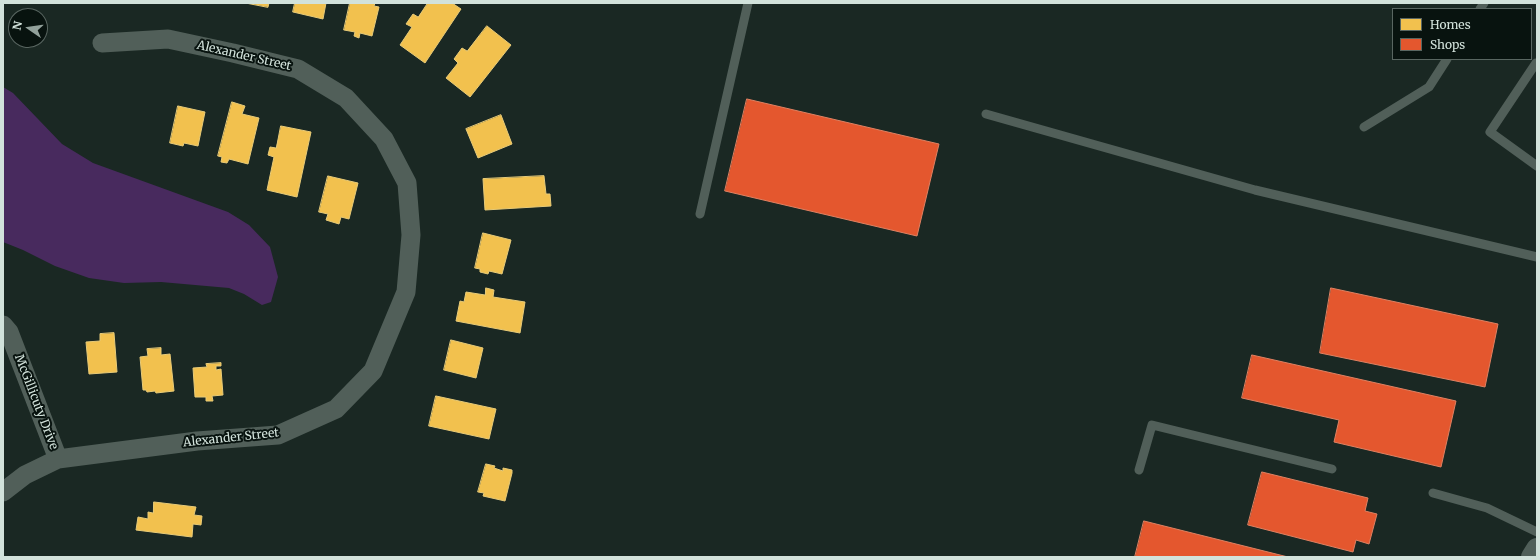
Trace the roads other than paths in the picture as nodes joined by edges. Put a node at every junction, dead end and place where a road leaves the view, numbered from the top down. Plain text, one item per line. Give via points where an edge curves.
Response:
1 (748, 3) edge
2 (102, 43) dead end
3 (1446, 60) edge
4 (1537, 64) edge
5 (986, 114) dead end
6 (1364, 127) dead end
7 (1537, 166) edge
8 (700, 214) dead end
9 (1537, 257) edge
10 (3, 325) edge
11 (58, 459) junction
12 (1332, 468) dead end
13 (1139, 470) dead end
14 (3, 492) edge
15 (1434, 493) dead end
16 (1537, 532) edge
17 (1537, 549) edge
18 (1532, 557) edge

1 - 8 lane
2 - 11 street, Alexander Street via 168,39 233,53 298,69 346,98 384,139 407,183 411,236 406,292 373,371 336,409 278,435 197,441
3 - 6 lane via 1429,87
4 - 7 lane via 1490,132
5 - 9 lane via 1255,190
10 - 11 street, McGillicuty Drive via 9,332
11 - 14 street, Alexander Street via 25,476
12 - 13 lane via 1152,425
15 - 16 lane via 1488,508
17 - 18 main road

